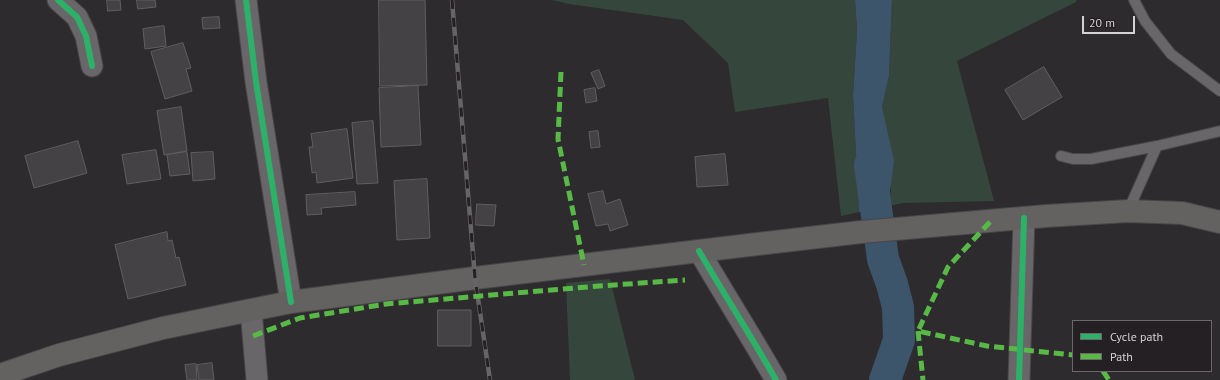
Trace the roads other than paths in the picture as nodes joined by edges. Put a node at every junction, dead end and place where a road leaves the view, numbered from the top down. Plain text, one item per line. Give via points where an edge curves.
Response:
1 (58, 0) edge
2 (246, 0) edge
3 (1134, 0) edge
4 (92, 66) dead end
5 (1220, 91) edge
6 (1220, 131) edge
7 (1157, 146) junction
8 (1061, 156) dead end
9 (1128, 211) junction
10 (1024, 218) junction
11 (1220, 222) edge
12 (699, 251) junction
13 (291, 302) junction
14 (251, 310) junction
15 (0, 375) edge
16 (257, 380) edge
17 (776, 380) edge
18 (1019, 380) edge

1 - 4 street via 76,17 86,36
2 - 13 street via 256,82
3 - 5 lane via 1145,21 1171,54
6 - 7 lane
7 - 8 lane via 1091,159
7 - 9 lane
9 - 10 main road
9 - 11 main road via 1182,214
10 - 12 main road via 861,232
10 - 18 street
12 - 13 main road
12 - 17 street
13 - 14 main road
14 - 15 main road via 103,343
14 - 16 street

